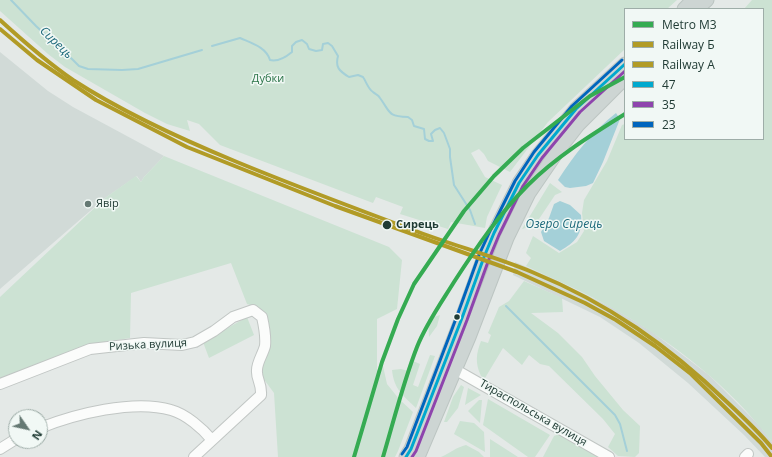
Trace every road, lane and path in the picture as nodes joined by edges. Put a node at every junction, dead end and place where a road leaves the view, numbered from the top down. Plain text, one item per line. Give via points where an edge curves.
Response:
1 (693, 0) edge
2 (707, 0) edge
3 (685, 8) edge
4 (698, 8) edge
5 (624, 65) edge
6 (624, 79) edge
7 (456, 370) junction
8 (0, 384) edge
9 (48, 425) edge
10 (212, 440) junction
11 (194, 457) edge
12 (406, 457) edge
13 (418, 457) edge
14 (609, 457) edge

1 - 3 main road
2 - 4 main road
5 - 12 main road via 576,109 538,155 519,183 484,257
6 - 7 main road via 578,125 529,193 507,238
7 - 13 main road
7 - 14 street, Тираспольська вулиця
8 - 10 street, Ризька вулиця via 90,349 144,343 182,345 195,342 233,317 253,310 262,317 265,346 256,370 262,387 261,395
9 - 10 street via 108,409 145,405 172,410 193,422
10 - 11 street

